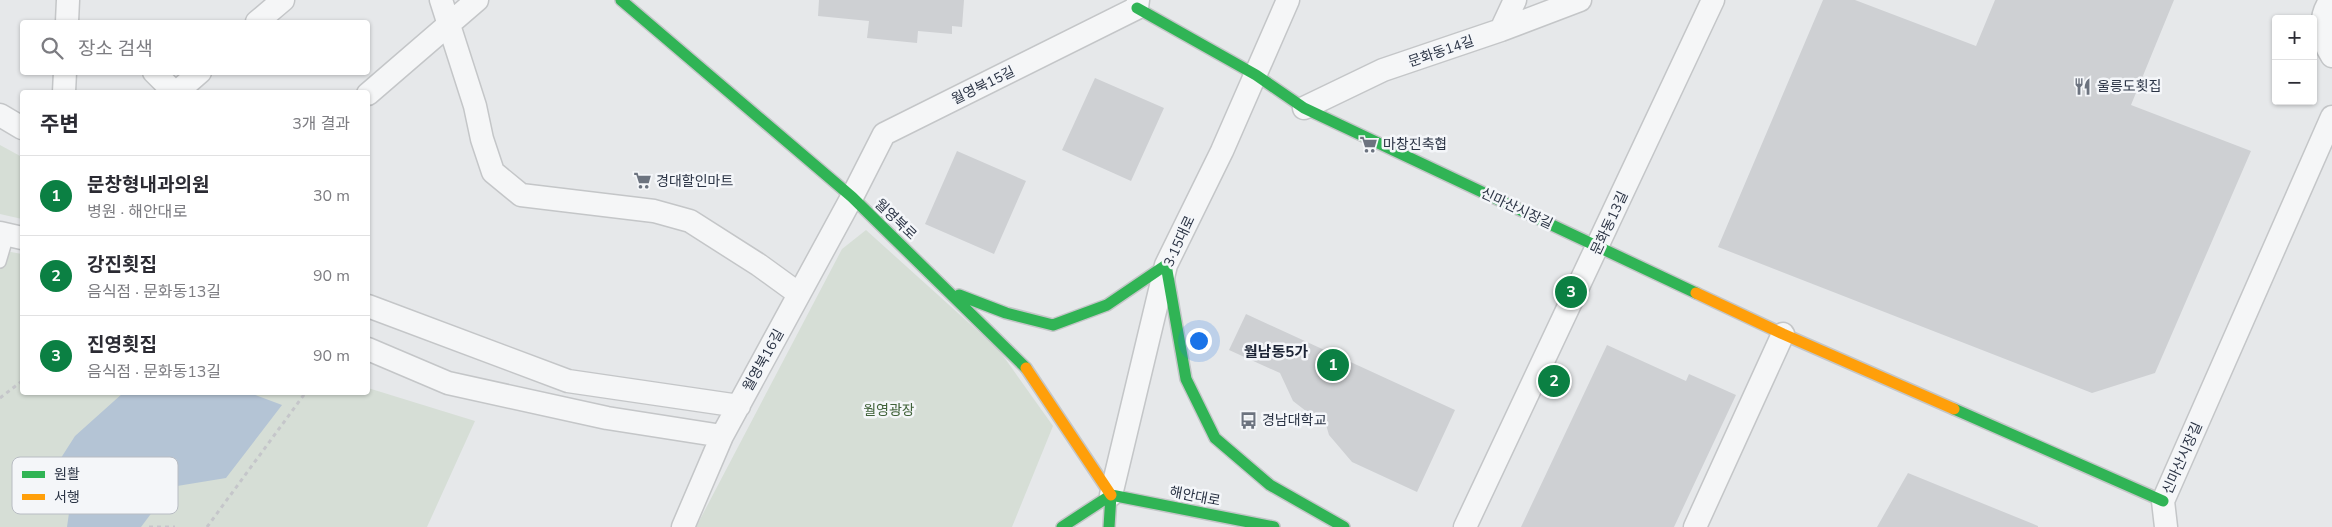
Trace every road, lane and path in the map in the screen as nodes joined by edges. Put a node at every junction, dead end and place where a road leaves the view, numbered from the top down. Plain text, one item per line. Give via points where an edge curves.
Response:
1 (68, 0) edge
2 (283, 0) edge
3 (440, 0) edge
4 (477, 0) edge
5 (621, 0) edge
6 (1288, 0) edge
7 (1515, 0) edge
8 (1580, 0) edge
9 (1713, 0) edge
10 (2331, 0) edge
11 (1138, 4) edge
12 (67, 20) edge
13 (259, 20) edge
14 (449, 23) junction
15 (1501, 30) junction
16 (2332, 56) edge
17 (65, 75) edge
18 (157, 75) edge
19 (196, 75) edge
20 (1256, 75) junction
21 (64, 90) edge
22 (173, 90) edge
23 (178, 90) edge
24 (370, 92) edge
25 (1304, 108) junction
26 (0, 114) edge
27 (2332, 117) edge
28 (20, 127) edge
29 (852, 197) junction
30 (10, 235) edge
31 (1598, 246) junction
32 (0, 262) edge
33 (1166, 265) junction
34 (948, 290) junction
35 (799, 294) junction
36 (370, 307) edge
37 (1783, 334) junction
38 (370, 351) edge
39 (20, 383) edge
40 (304, 395) edge
41 (0, 398) edge
42 (738, 406) junction
43 (722, 436) junction
44 (1111, 495) junction
45 (2163, 501) junction
46 (158, 526) edge
47 (148, 527) edge
48 (175, 527) edge
49 (206, 527) edge
50 (683, 527) edge
51 (1062, 527) edge
52 (1109, 527) edge
53 (1269, 527) edge
54 (1344, 527) edge
55 (1465, 527) edge
56 (1695, 527) edge
57 (2166, 527) edge

1 - 12 street
2 - 13 street
3 - 14 street
4 - 14 street
5 - 29 main road, 월영북로
6 - 20 street, 3·15대로
7 - 15 street
8 - 15 street, 문화동14길
9 - 31 street, 문화동13길
10 - 16 street via 2323,17 2322,30
11 - 20 main road, 신마산시장길
11 - 29 street, 월영북15길 via 884,134
14 - 24 street
14 - 35 street via 493,172 521,195 654,210 690,221
15 - 25 street, 문화동14길 via 1382,70
17 - 21 street
18 - 22 street
19 - 23 street
20 - 25 main road, 신마산시장길
20 - 33 street, 3·15대로
25 - 31 main road, 신마산시장길
26 - 28 street
27 - 45 street, 신마산시장길
29 - 34 main road, 월영북로
29 - 35 street, 월영북16길
30 - 32 lane
31 - 37 main road, 신마산시장길
31 - 55 street, 문화동13길
33 - 34 main road via 1107,305 1053,325 1006,313
33 - 44 street, 3·15대로
33 - 54 main road via 1186,379 1215,438 1270,485
34 - 44 main road, 월영북로 via 1024,365
35 - 42 street, 월영북16길
36 - 42 street via 568,382
37 - 45 main road, 신마산시장길
37 - 56 street
38 - 43 street via 448,383 607,418
39 - 41 path
40 - 49 path
42 - 43 street, 월영북16길
43 - 50 street, 월영북16길
44 - 51 main road
44 - 52 main road
44 - 53 main road, 해안대로
45 - 57 street
46 - 47 path
46 - 48 path

